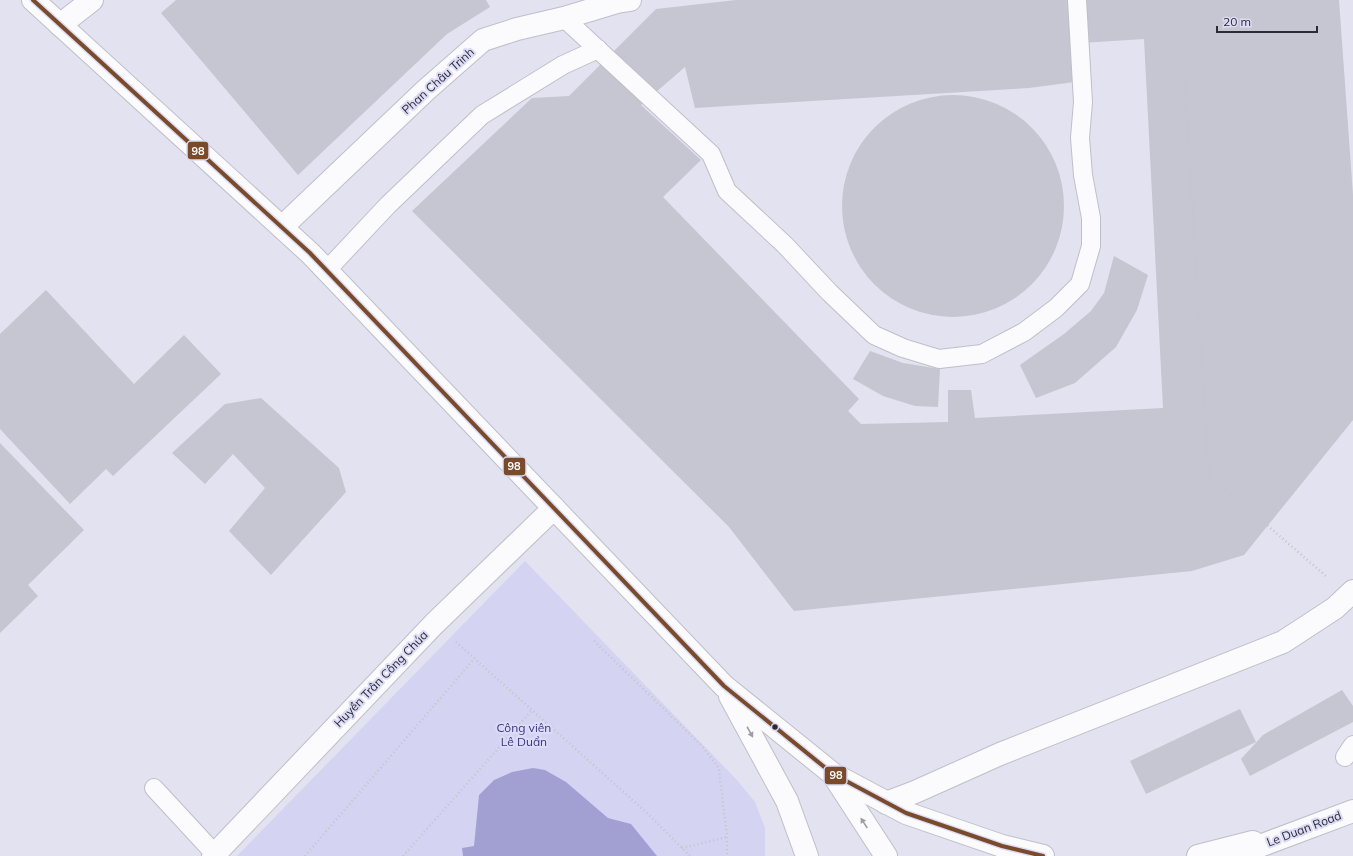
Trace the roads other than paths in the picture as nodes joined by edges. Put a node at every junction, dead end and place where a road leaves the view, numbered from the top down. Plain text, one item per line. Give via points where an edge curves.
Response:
1 (33, 0) edge
2 (92, 0) edge
3 (630, 0) edge
4 (1077, 0) edge
5 (564, 18) junction
6 (60, 25) junction
7 (598, 49) junction
8 (282, 227) junction
9 (327, 270) junction
10 (554, 508) junction
11 (1350, 594) edge
12 (724, 686) junction
13 (833, 774) junction
14 (154, 788) dead end
15 (787, 801) junction
16 (886, 803) junction
17 (1353, 811) edge
18 (1308, 828) junction
19 (214, 855) edge
20 (807, 856) edge
21 (821, 856) edge
22 (886, 856) edge
23 (1043, 856) edge
24 (1198, 856) edge
25 (1234, 856) edge

1 - 6 main road
2 - 6 main road
3 - 5 main road, Phan Châu Trinh
4 - 7 lane via 1083,102 1080,138 1083,175 1091,218 1091,246 1080,284 1056,308 1017,335 982,354 939,359 902,348 874,335 785,245 727,191 710,154
5 - 7 lane
5 - 8 main road, Phan Châu Trinh via 483,40 426,90
6 - 8 main road
7 - 9 lane via 563,65 482,115 388,205
8 - 9 main road
9 - 10 main road
10 - 12 main road
10 - 19 main road, Huyền Trân Công Chúa via 434,624
11 - 16 main road via 1335,608 1283,642 1000,754
12 - 13 main road
12 -> 15 main road
13 - 16 main road
22 -> 13 main road
14 - 19 lane
15 - 20 main road
15 - 21 main road
16 - 23 main road via 906,813 987,841
17 - 18 main road, Le Duan Road
18 - 24 main road
18 - 25 main road, Le Duan Road

